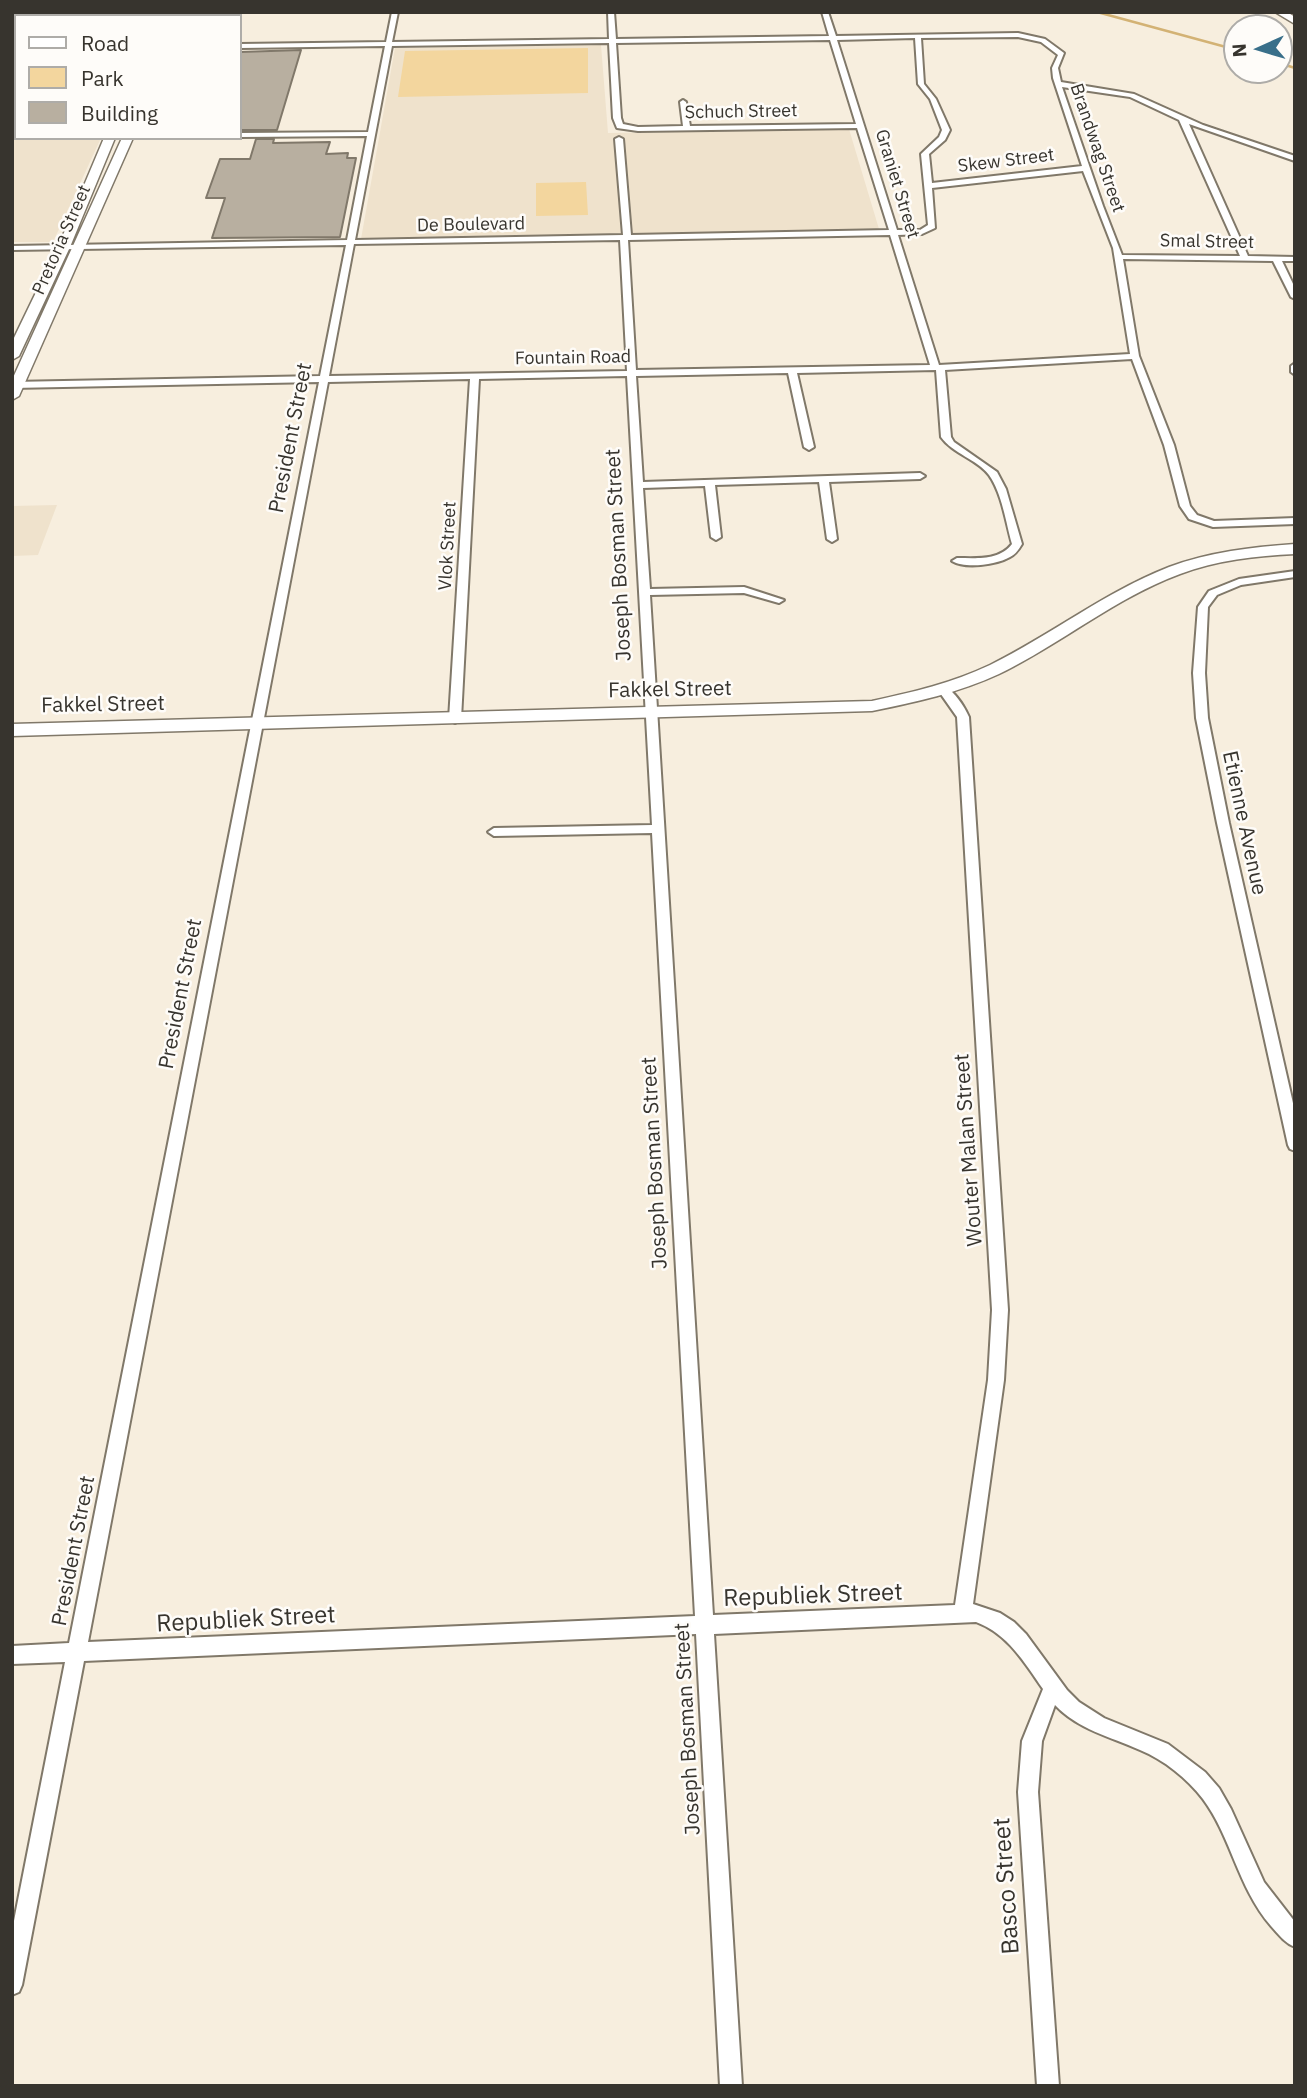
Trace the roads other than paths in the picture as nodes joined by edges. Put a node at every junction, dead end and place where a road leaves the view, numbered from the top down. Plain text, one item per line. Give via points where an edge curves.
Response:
1 (395, 12) edge
2 (611, 12) edge
3 (825, 12) edge
4 (1280, 12) edge
5 (1295, 20) edge
6 (918, 36) junction
7 (832, 37) junction
8 (612, 41) junction
9 (388, 44) junction
10 (242, 46) edge
11 (1058, 84) junction
12 (683, 102) dead end
13 (1183, 120) junction
14 (861, 126) junction
15 (687, 128) junction
16 (371, 134) junction
17 (242, 135) edge
18 (618, 139) dead end
19 (110, 140) edge
20 (127, 140) edge
21 (1295, 159) edge
22 (1087, 168) junction
23 (928, 186) junction
24 (893, 233) junction
25 (625, 238) junction
26 (352, 242) junction
27 (64, 247) junction
28 (80, 247) junction
29 (12, 248) edge
30 (1118, 257) junction
31 (1245, 258) junction
32 (1276, 258) junction
33 (1295, 259) edge
34 (1295, 297) edge
35 (12, 356) edge
36 (1135, 356) junction
37 (1295, 366) edge
38 (937, 367) junction
39 (792, 370) junction
40 (1295, 372) edge
41 (631, 373) junction
42 (475, 376) junction
43 (324, 379) junction
44 (14, 389) edge
45 (808, 447) dead end
46 (920, 477) dead end
47 (824, 481) junction
48 (710, 483) junction
49 (637, 485) junction
50 (1295, 521) edge
51 (716, 537) dead end
52 (832, 539) dead end
53 (1295, 550) edge
54 (957, 561) dead end
55 (1295, 574) edge
56 (643, 592) junction
57 (779, 600) dead end
58 (943, 690) junction
59 (651, 713) junction
60 (455, 719) junction
61 (255, 723) junction
62 (12, 730) edge
63 (658, 829) junction
64 (494, 832) dead end
65 (1295, 1145) edge
66 (963, 1613) junction
67 (705, 1624) junction
68 (75, 1653) junction
69 (12, 1655) edge
70 (1053, 1687) junction
71 (1295, 1937) edge
72 (12, 1985) edge
73 (731, 2086) edge
74 (1048, 2086) edge

1 - 9 street, President Street
2 - 8 street
3 - 7 street, Graniet Street
4 - 5 main road
6 - 7 street, Brandwag Street
6 - 11 street, Brandwag Street via 1035,37 1062,54 1054,70
6 - 23 street via 922,84 946,130 925,154
7 - 8 street, Brandwag Street
7 - 14 street, Graniet Street
8 - 9 street, Brandwag Street
8 - 15 street, Schuch Street via 617,118 622,127
9 - 10 street, Brandwag Street
9 - 16 street, President Street
11 - 13 street via 1132,95
11 - 22 street, Brandwag Street
12 - 15 street
13 - 21 street
13 - 31 street
14 - 15 street, Schuch Street
14 - 24 street, Graniet Street
16 - 17 street
16 - 26 street, President Street
18 - 25 street, Joseph Bosman Street
19 - 27 main road, Pretoria Street
20 - 28 main road, Pretoria Street
22 - 23 street, Skew Street
22 - 30 street, Brandwag Street
23 - 24 street, De Boulevard via 932,226
24 - 25 street, De Boulevard
24 - 38 street, Graniet Street
25 - 26 street, De Boulevard
25 - 41 street, Joseph Bosman Street
26 - 28 street, De Boulevard
26 - 43 street, President Street
27 - 28 street, De Boulevard
27 - 29 street, De Boulevard
27 - 35 main road, Pretoria Street
28 - 44 main road, Pretoria Street
30 - 31 street, Smal Street
30 - 36 street, Brandwag Street
31 - 32 street, Smal Street
32 - 33 street, Smal Street
32 - 34 street
36 - 38 street, Fountain Road
36 - 50 street, Brandwag Street via 1169,444 1185,506 1197,520 1226,525
37 - 40 street
38 - 39 street, Fountain Road
38 - 54 street, Graniet Street via 946,437 992,472 1017,544 1003,557
39 - 41 street, Fountain Road
39 - 45 street
41 - 42 street, Fountain Road
41 - 49 street, Joseph Bosman Street
42 - 43 street, Fountain Road
42 - 60 street, Vlok Street
43 - 44 street, Fountain Road
43 - 61 street, President Street
46 - 47 street
47 - 48 street
47 - 52 street
48 - 49 street
48 - 51 street
49 - 56 street, Joseph Bosman Street
53 - 58 main road, Fakkel Street via 1225,557 1160,576 993,670
55 - 65 street, Etienne Avenue via 1239,582 1213,593 1203,607 1199,673 1202,718 1220,809
56 - 57 street via 744,590
56 - 59 street, Joseph Bosman Street
58 - 59 main road, Fakkel Street via 860,707
58 - 66 street, Wouter Malan Street via 963,717 1000,1310 996,1380
59 - 60 main road, Fakkel Street
59 - 63 street, Joseph Bosman Street
60 - 61 main road, Fakkel Street
61 - 62 main road, Fakkel Street
61 - 68 street, President Street
63 - 64 street
63 - 67 street, Joseph Bosman Street
66 - 67 street, Republiek Street
66 - 70 street, Republiek Street via 986,1615 1007,1627 1028,1648
67 - 68 street, Republiek Street
67 - 73 street, Joseph Bosman Street
68 - 69 street, Republiek Street
68 - 72 street, President Street
70 - 71 street, Republiek Street via 1085,1718 1145,1742 1192,1772 1219,1805 1262,1898
70 - 74 street, Basco Street via 1032,1741 1028,1792

